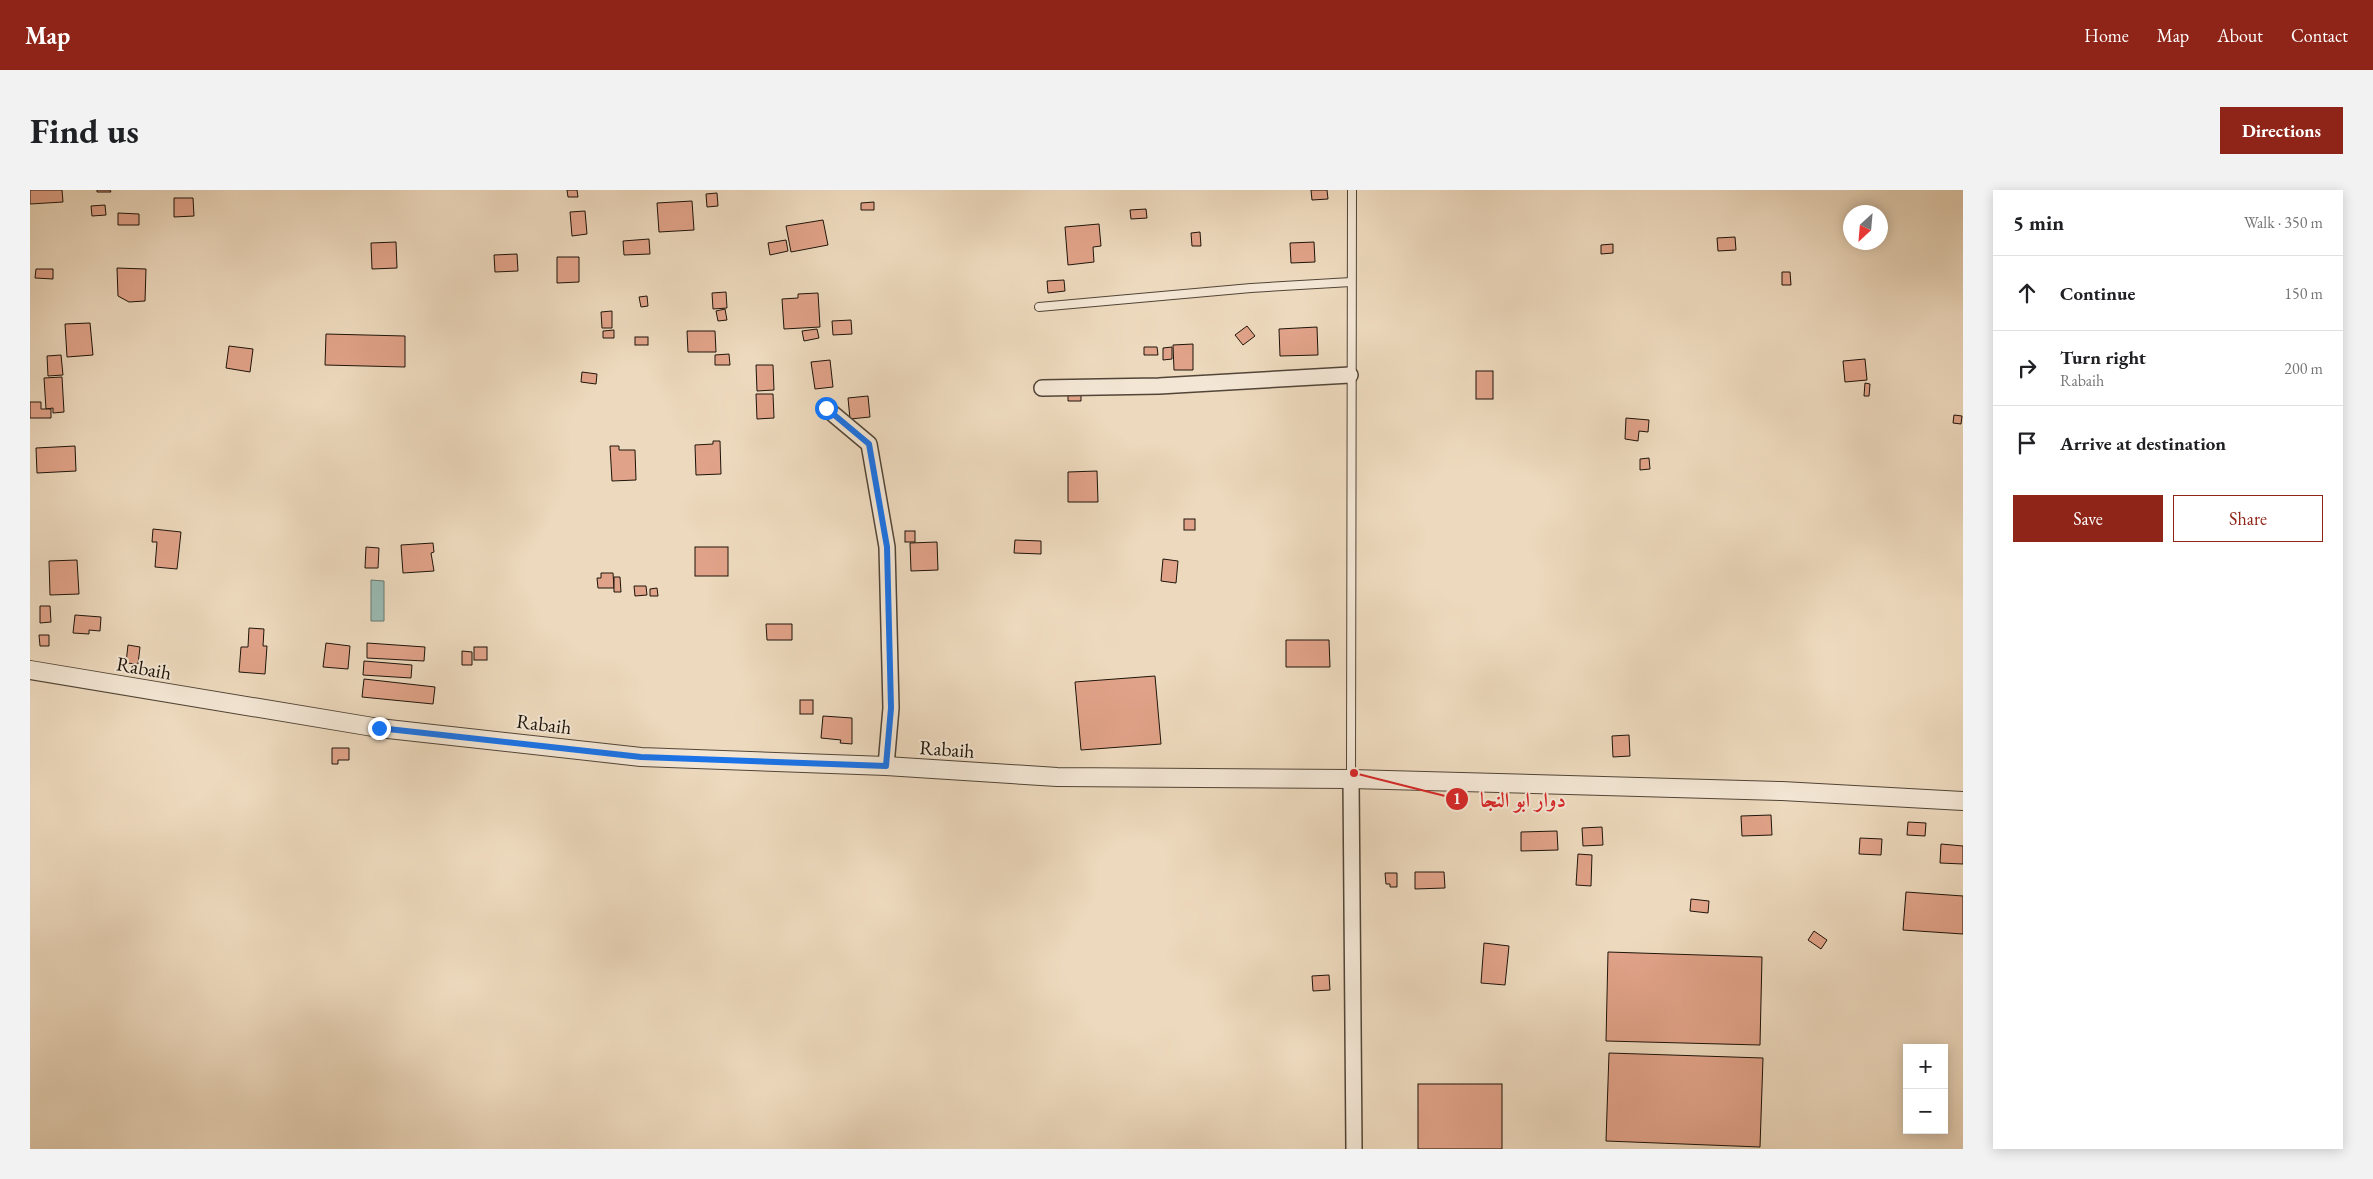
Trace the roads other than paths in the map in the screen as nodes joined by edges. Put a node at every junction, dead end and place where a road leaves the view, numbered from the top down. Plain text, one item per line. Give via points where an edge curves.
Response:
1 (1352, 190) edge
2 (1351, 282) junction
3 (1039, 307) dead end
4 (1350, 375) junction
5 (1042, 388) dead end
6 (826, 408) dead end
7 (30, 670) edge
8 (886, 766) junction
9 (1350, 779) junction
10 (1963, 801) edge
11 (1354, 1149) edge

1 - 2 lane
2 - 3 lane
2 - 4 lane
4 - 5 street via 1159,386
4 - 9 lane
6 - 8 street via 869,444 887,547 891,708
7 - 8 street, Rabaih via 379,728 641,757
8 - 9 street, Rabaih via 1057,777
9 - 10 street, Rabaih via 1782,792
9 - 11 street

